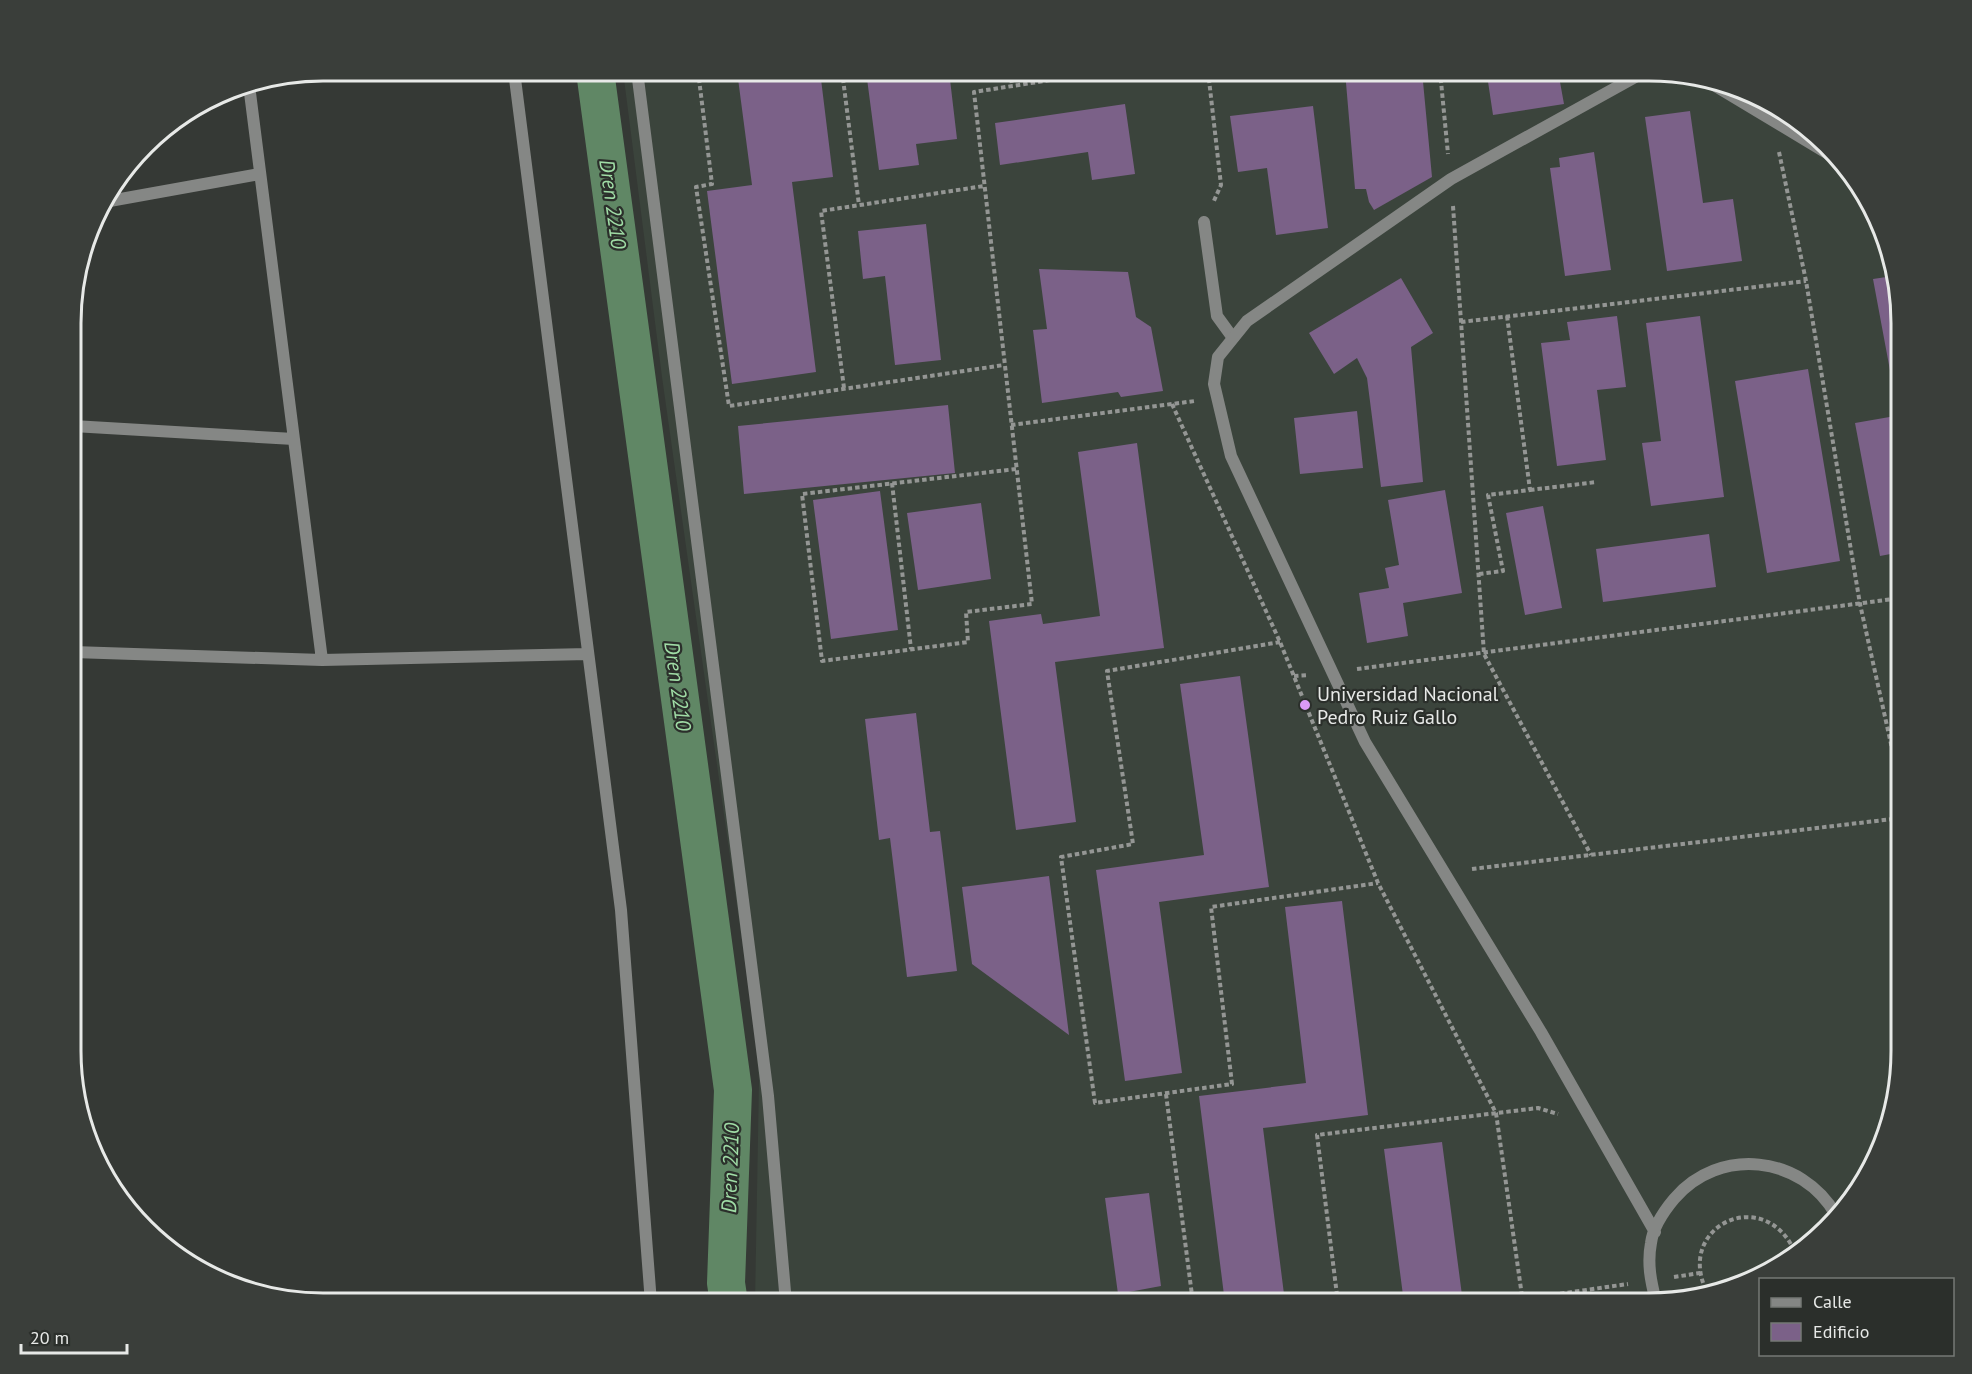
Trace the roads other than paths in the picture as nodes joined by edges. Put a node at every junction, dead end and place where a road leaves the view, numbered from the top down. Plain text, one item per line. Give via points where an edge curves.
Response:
1 (515, 81) edge
2 (638, 81) edge
3 (1628, 81) edge
4 (250, 92) edge
5 (1734, 97) edge
6 (1808, 141) edge
7 (260, 174) junction
8 (114, 200) edge
9 (1204, 222) road end
10 (1233, 338) junction
11 (81, 426) edge
12 (294, 439) junction
13 (81, 652) edge
14 (588, 654) junction
15 (322, 660) junction
16 (1832, 1208) edge
17 (1655, 1232) junction
18 (650, 1293) edge
19 (785, 1293) edge
20 (1654, 1293) edge

1 - 14 street
2 - 19 street via 768,1096
3 - 10 street via 1451,179 1247,321
4 - 7 street
5 - 6 street
7 - 8 street
7 - 12 street
9 - 10 street via 1217,316
10 - 17 street via 1218,357 1214,384 1231,456 1365,742 1541,1032
11 - 12 street
12 - 15 street
13 - 15 street
14 - 15 street
14 - 18 street via 621,910
16 - 17 street via 1804,1179 1775,1166 1743,1163 1712,1170 1684,1187 1663,1212
17 - 20 street via 1649,1273

